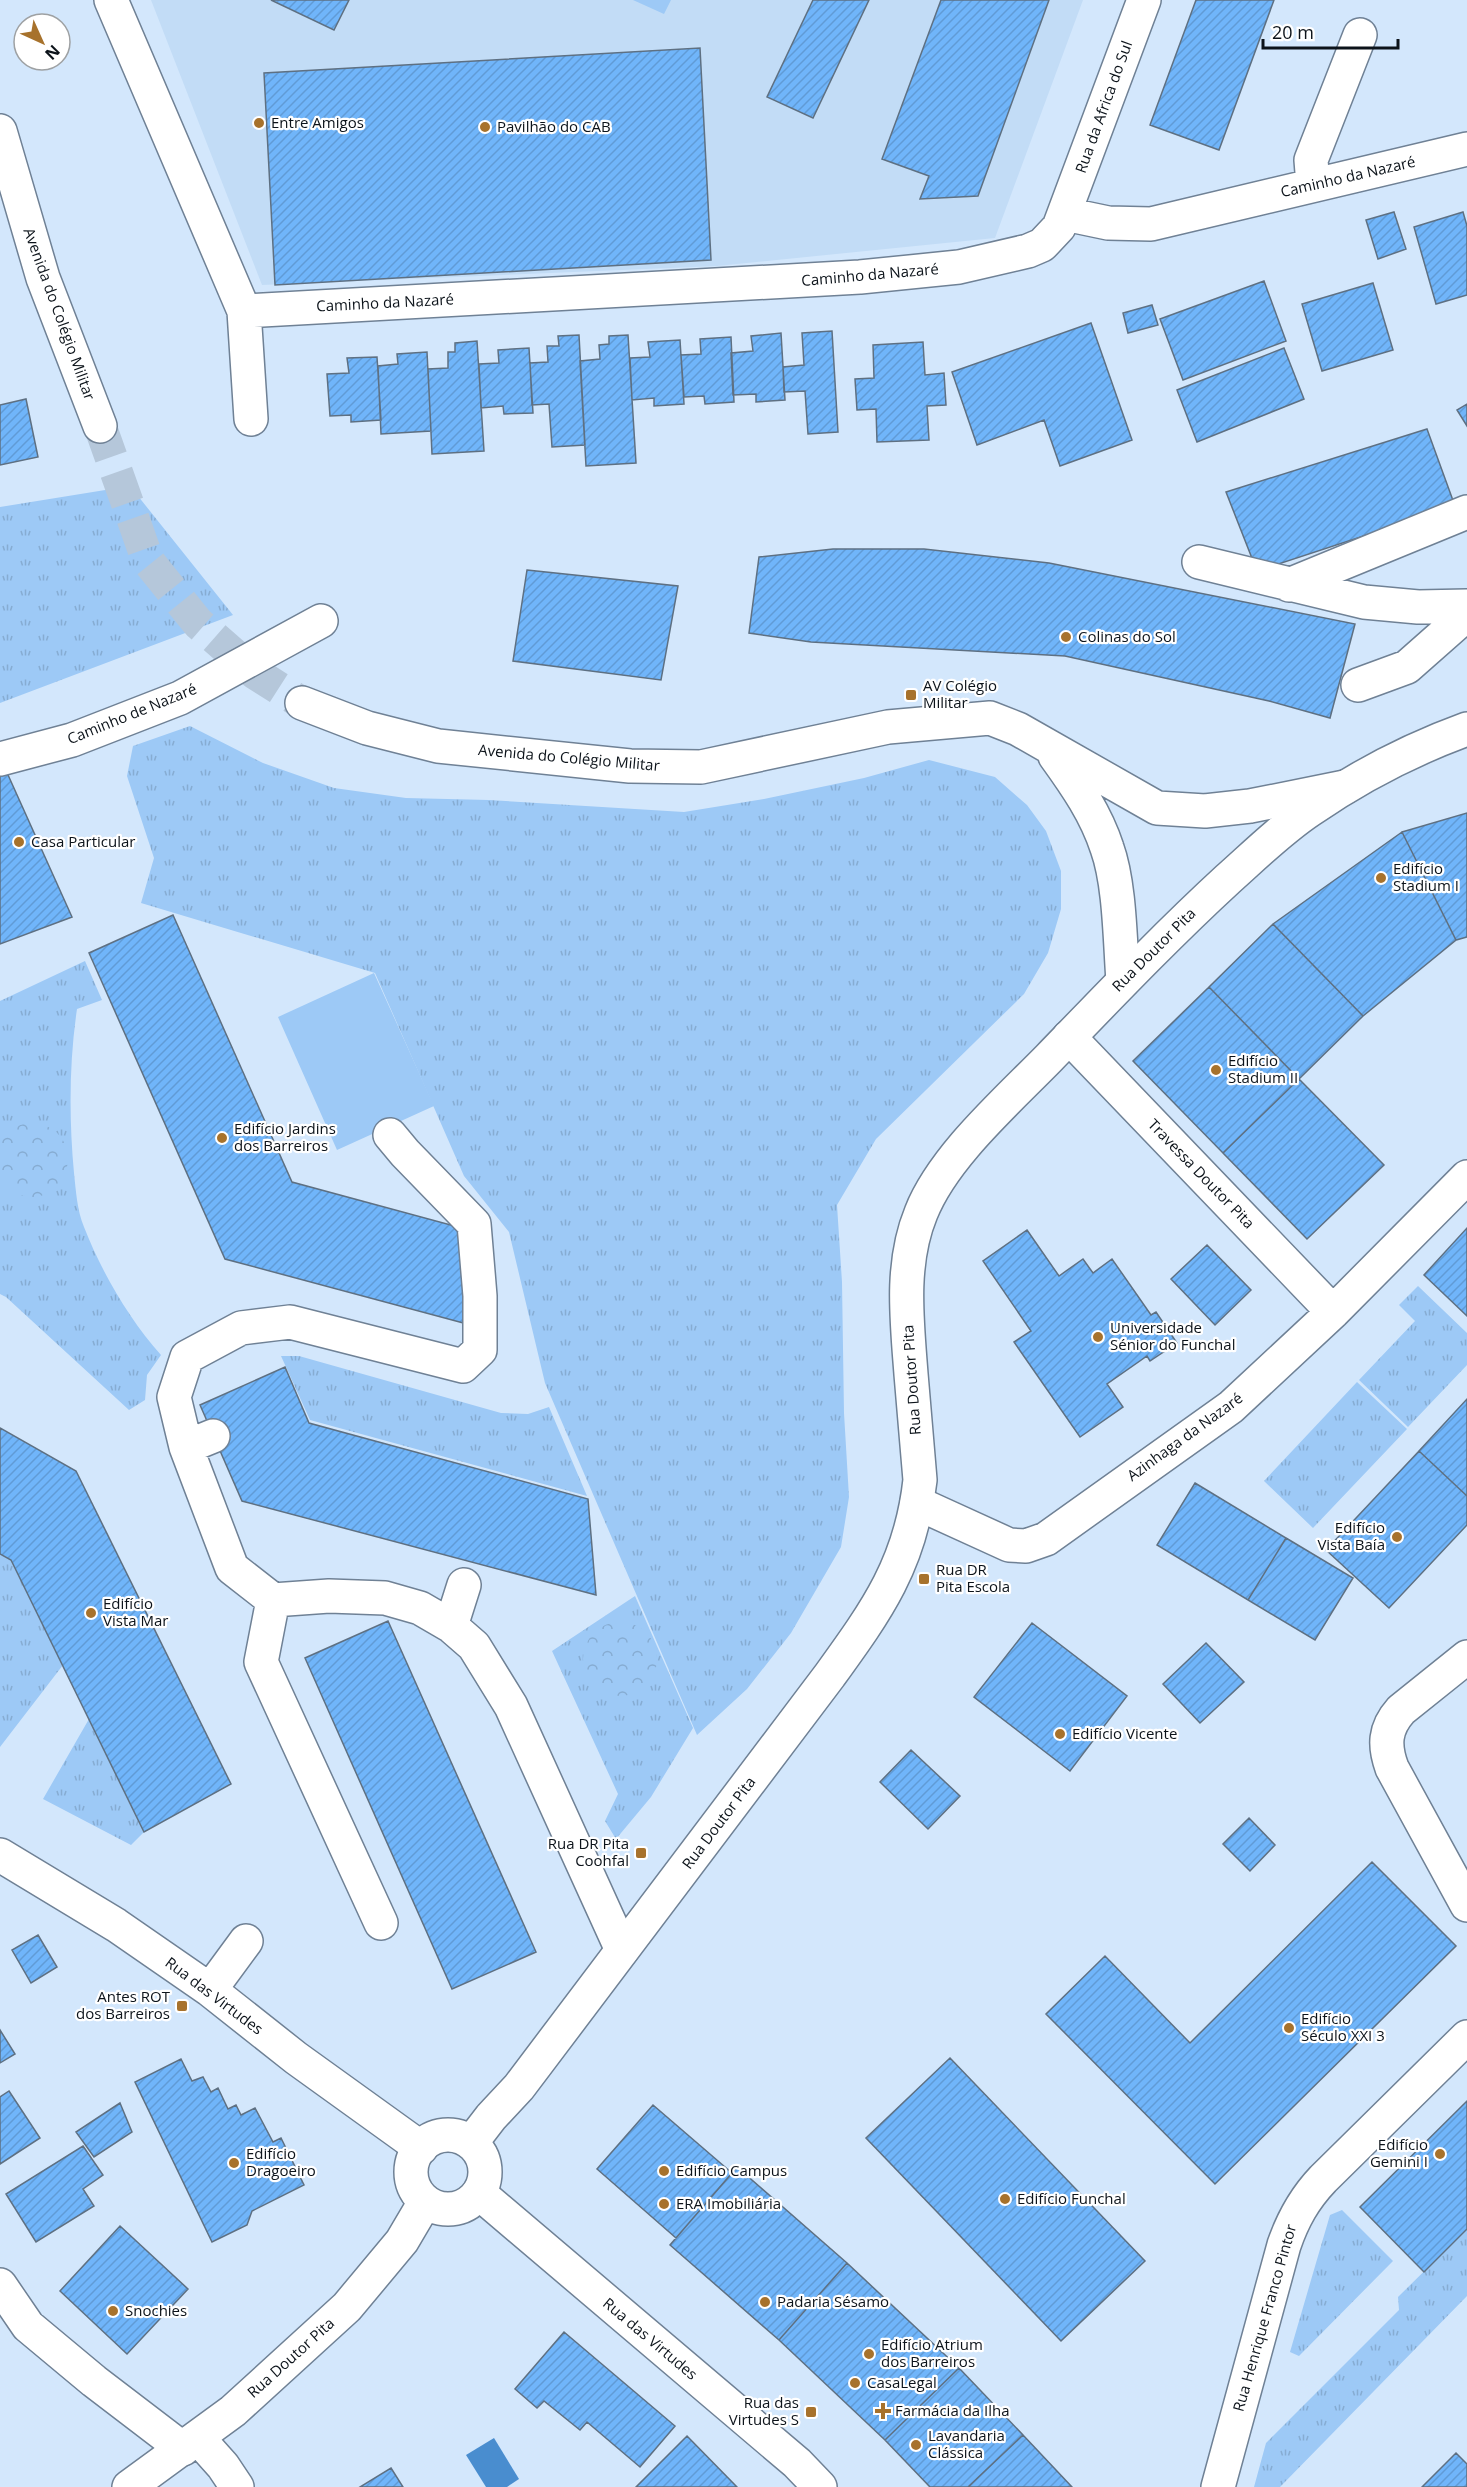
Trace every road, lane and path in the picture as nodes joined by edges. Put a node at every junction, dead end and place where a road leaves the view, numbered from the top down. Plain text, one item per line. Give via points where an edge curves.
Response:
1 (111, 0) edge
2 (1144, 0) edge
3 (1360, 35) dead end
4 (0, 131) edge
5 (1467, 149) edge
6 (1313, 185) junction
7 (1065, 214) junction
8 (244, 310) junction
9 (250, 419) dead end
10 (100, 426) tunnel mouth
11 (1467, 512) edge
12 (1199, 562) dead end
13 (1289, 585) junction
14 (1467, 606) edge
15 (1467, 614) edge
16 (321, 621) dead end
17 (1358, 685) dead end
18 (302, 703) tunnel mouth
19 (1467, 729) edge
20 (1048, 747) junction
21 (0, 759) edge
22 (1347, 786) junction
23 (1123, 981) junction
24 (1069, 1037) junction
25 (390, 1135) dead end
26 (1467, 1177) edge
27 (1333, 1312) junction
28 (917, 1503) junction
29 (464, 1585) dead end
30 (273, 1600) junction
31 (451, 1626) junction
32 (1467, 1657) edge
33 (0, 1855) edge
34 (1467, 1905) edge
35 (381, 1923) dead end
36 (246, 1941) dead end
37 (622, 1950) junction
38 (210, 1990) junction
39 (1467, 2037) edge
40 (471, 2144) junction
41 (421, 2148) junction
42 (479, 2193) junction
43 (425, 2202) junction
44 (0, 2285) edge
45 (190, 2443) junction
46 (129, 2487) edge
47 (237, 2487) edge
48 (820, 2487) edge
49 (1218, 2487) edge

1 - 8 street
2 - 7 street, Rua da Africa do Sul
3 - 6 street via 1311,160
4 - 10 street, Avenida do Colégio Militar via 44,278
5 - 6 street, Caminho da Nazaré
6 - 7 street, Caminho da Nazaré via 1150,224 1108,223
7 - 8 street, Caminho da Nazaré via 1042,245 959,267 860,277
8 - 9 street
11 - 13 street
12 - 13 street
13 - 14 street via 1364,602
15 - 17 street via 1407,667
16 - 21 street, Caminho de Nazaré via 180,698 72,740
18 - 20 street, Avenida do Colégio Militar via 368,728 438,747 630,766 701,766 888,727 990,718
19 - 22 street, Rua Doutor Pita
20 - 22 street, Avenida do Colégio Militar via 1157,808 1205,811 1250,806
20 - 23 street, Avenida do Colégio Militar via 1078,788 1108,849 1117,901
22 - 23 street, Rua Doutor Pita via 1269,842
23 - 24 street, Rua Doutor Pita
24 - 27 street, Travessa Doutor Pita
24 - 28 street, Rua Doutor Pita via 957,1155 920,1214 906,1286 920,1480
25 - 30 street via 474,1224 480,1350 463,1366 293,1310 241,1328 187,1357 174,1397 199,1441 232,1568
26 - 27 street, Azinhaga da Nazaré
27 - 28 street, Azinhaga da Nazaré via 1231,1407 1046,1539 1026,1546 1009,1545
28 - 37 street, Rua Doutor Pita via 908,1543 893,1581 870,1620
29 - 31 street
30 - 31 street via 385,1598 420,1608
30 - 35 street via 261,1662
31 - 37 street via 474,1646 511,1706
32 - 34 street via 1401,1710 1386,1738 1392,1768
33 - 38 street, Rua das Virtudes via 116,1925
36 - 38 street
37 - 40 street, Rua Doutor Pita
38 - 41 street, Rua das Virtudes
39 - 49 street, Rua Henrique Franco Pintor via 1323,2179 1294,2217
40 - 41 street via 450,2135 429,2141
40 - 42 street via 478,2151 485,2172
41 - 43 street via 411,2169 417,2193
42 - 43 street via 471,2202 448,2210
42 - 48 street, Rua das Virtudes via 797,2463
43 - 45 street, Rua Doutor Pita via 402,2241 347,2307 233,2411
44 - 45 street via 28,2326 94,2381
45 - 46 street, Rua Doutor Pita
45 - 47 street via 223,2466

